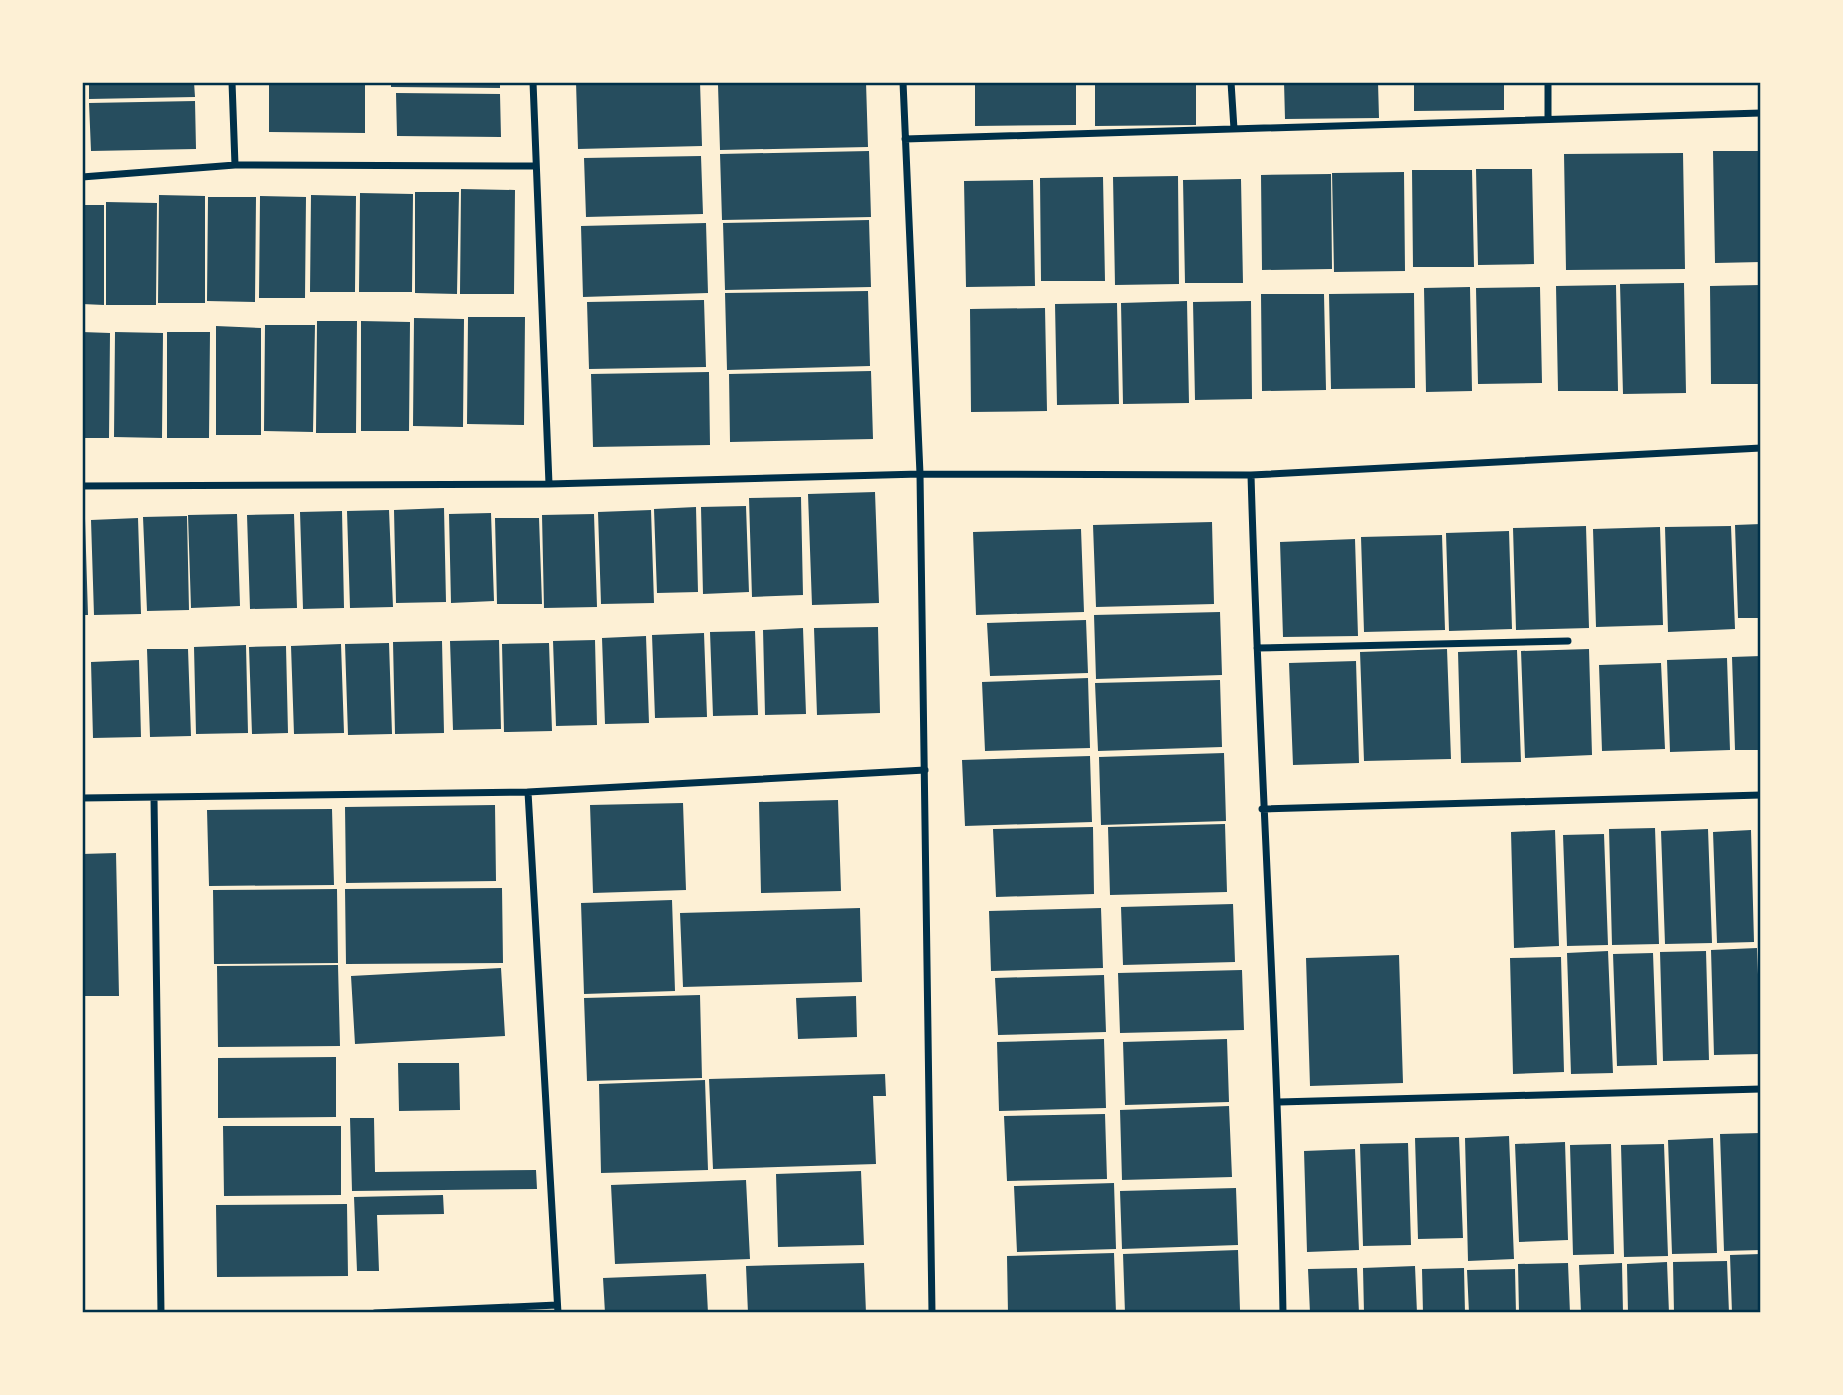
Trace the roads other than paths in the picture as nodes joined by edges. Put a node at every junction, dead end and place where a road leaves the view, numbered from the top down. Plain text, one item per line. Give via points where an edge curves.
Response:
1 (232, 82) edge
2 (533, 82) edge
3 (903, 82) edge
4 (1231, 82) edge
5 (1548, 82) edge
6 (1761, 113) edge
7 (1548, 119) junction
8 (1234, 129) junction
9 (905, 139) junction
10 (235, 166) junction
11 (535, 166) junction
12 (82, 177) edge
13 (1761, 447) edge
14 (920, 474) junction
15 (1251, 475) junction
16 (549, 484) junction
17 (82, 486) edge
18 (1568, 641) dead end
19 (1257, 648) junction
20 (925, 770) junction
21 (528, 792) junction
22 (1761, 795) edge
23 (82, 798) edge
24 (154, 798) junction
25 (1262, 809) junction
26 (1761, 1089) edge
27 (1279, 1102) junction
28 (558, 1309) edge
29 (161, 1313) edge
30 (375, 1313) edge
31 (932, 1313) edge
32 (1283, 1313) edge

1 - 10 street
2 - 11 street
3 - 9 street
4 - 8 street
5 - 7 street
6 - 7 street
7 - 8 street
8 - 9 street
9 - 14 street
10 - 11 street
10 - 12 street
11 - 16 street
13 - 15 street
14 - 15 street
14 - 16 street
14 - 20 street
15 - 19 street
16 - 17 street
18 - 19 street
19 - 25 street
20 - 21 street
20 - 31 street
21 - 24 street
21 - 28 street
22 - 25 street
23 - 24 street
24 - 29 street
25 - 27 street
26 - 27 street
27 - 32 street
28 - 30 street

